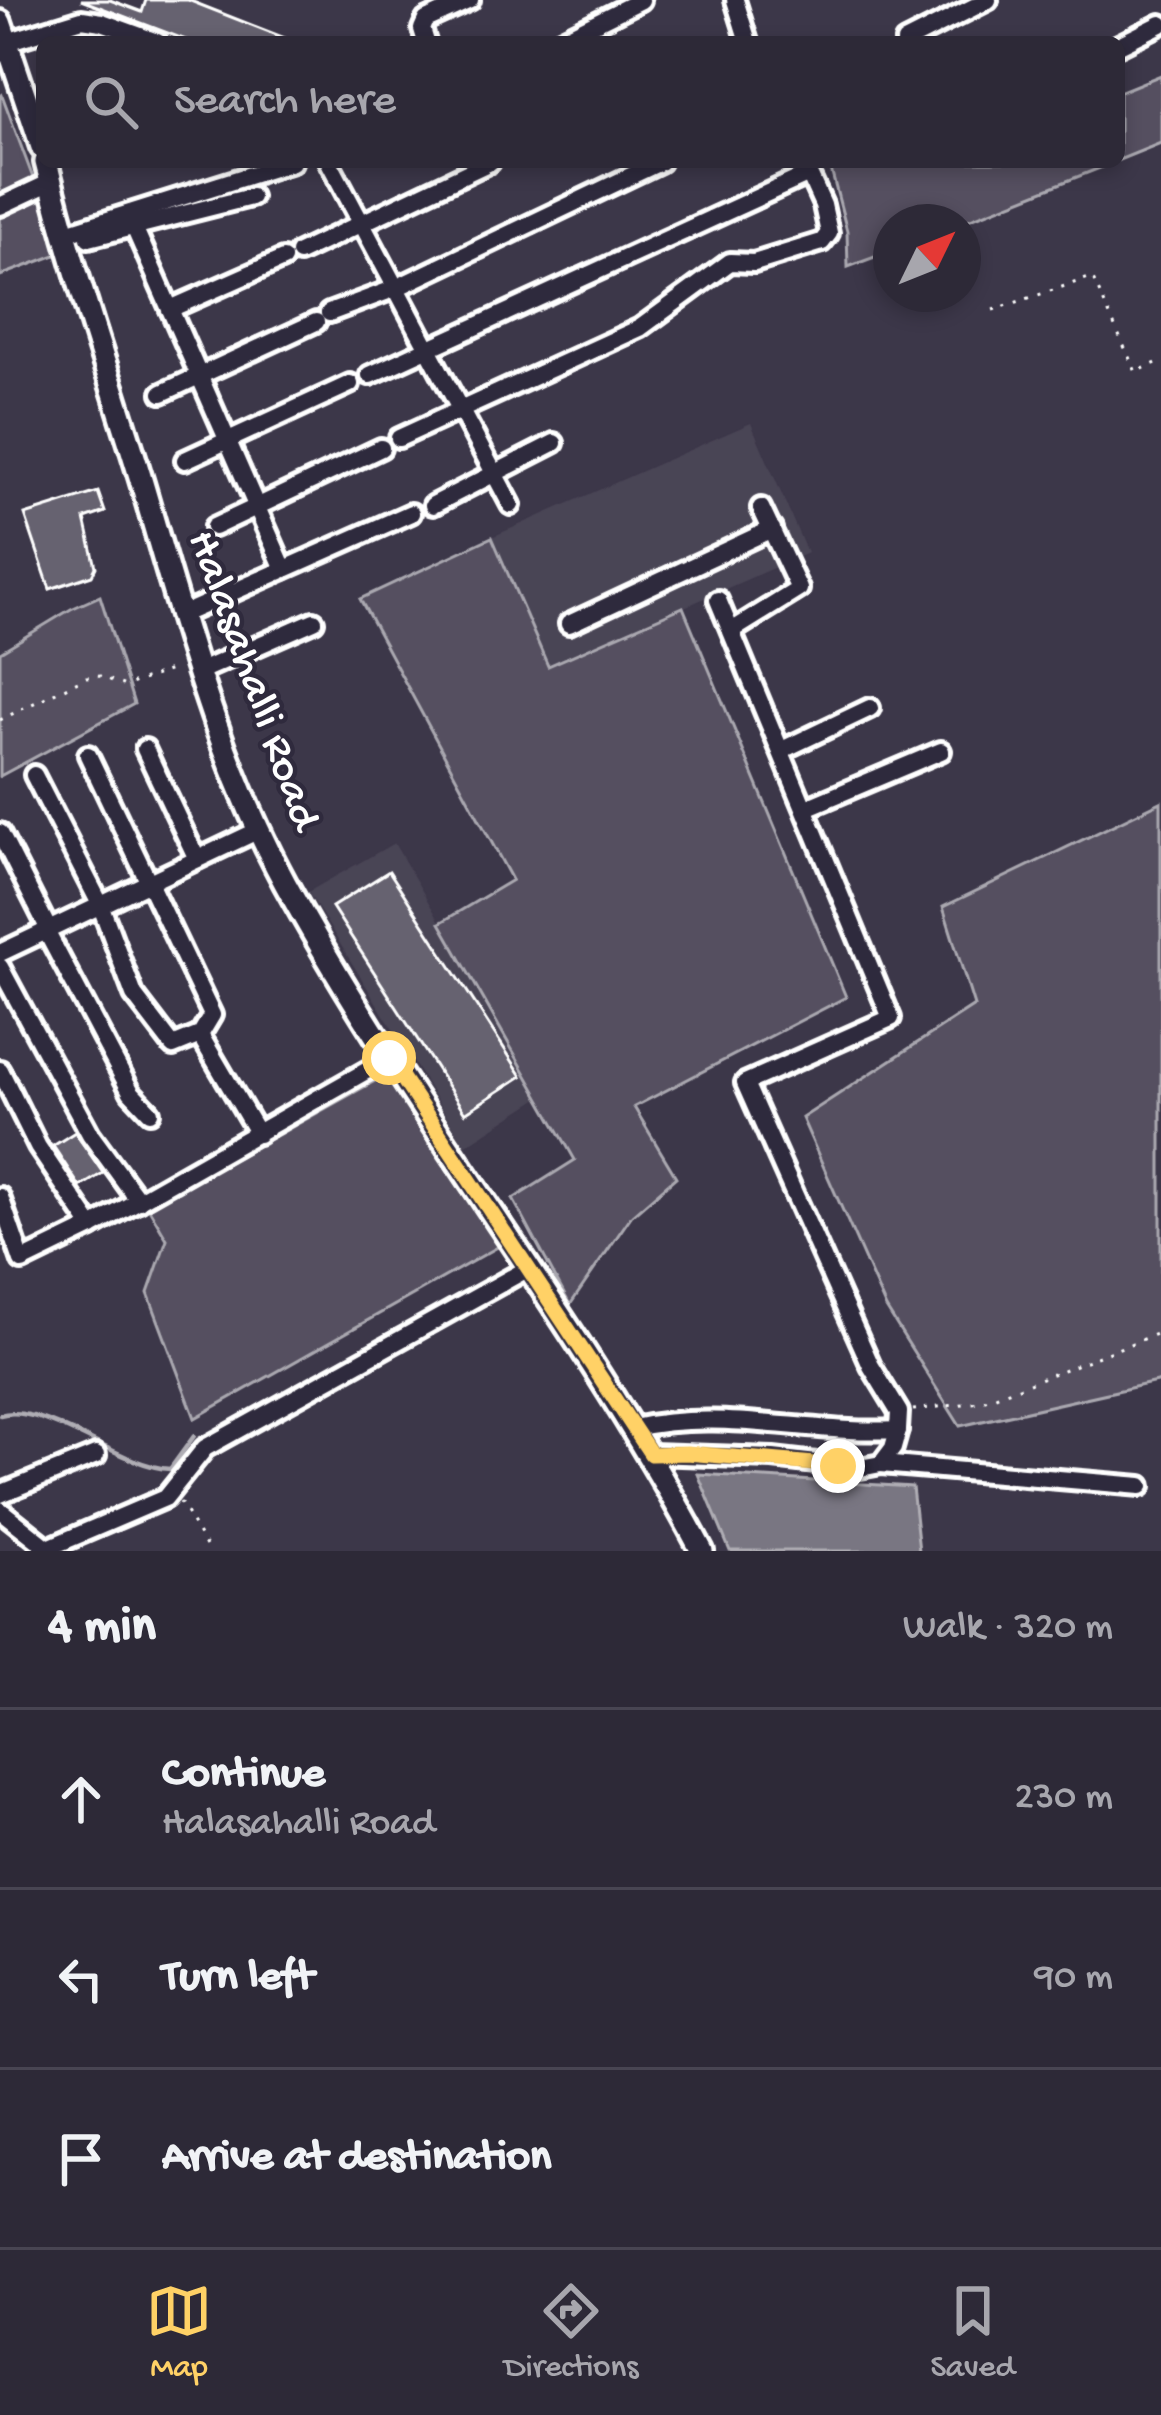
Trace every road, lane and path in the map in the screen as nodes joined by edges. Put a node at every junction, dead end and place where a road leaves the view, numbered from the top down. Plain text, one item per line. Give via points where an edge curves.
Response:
1 (470, 0) edge
2 (640, 0) edge
3 (735, 0) edge
4 (988, 0) edge
5 (1161, 24) edge
6 (3, 32) edge
7 (137, 36) edge
8 (424, 36) edge
9 (569, 36) edge
10 (744, 36) edge
11 (917, 36) edge
12 (1125, 42) edge
13 (36, 129) edge
14 (275, 168) edge
15 (332, 168) edge
16 (478, 168) edge
17 (641, 168) edge
18 (48, 172) edge
19 (251, 197) dead end
20 (0, 206) edge
21 (363, 223) junction
22 (134, 227) junction
23 (78, 236) junction
24 (396, 288) junction
25 (170, 309) junction
26 (993, 310) dead end
27 (425, 349) junction
28 (1161, 361) edge
29 (370, 375) dead end
30 (199, 376) junction
31 (350, 384) dead end
32 (162, 393) dead end
33 (461, 412) junction
34 (399, 438) dead end
35 (227, 441) junction
36 (554, 443) dead end
37 (381, 448) dead end
38 (185, 460) dead end
39 (494, 474) junction
40 (433, 506) dead end
41 (511, 506) dead end
42 (256, 507) junction
43 (761, 508) dead end
44 (411, 513) dead end
45 (214, 527) dead end
46 (772, 529) junction
47 (284, 569) junction
48 (718, 600) dead end
49 (181, 615) junction
50 (314, 621) dead end
51 (569, 624) dead end
52 (733, 630) junction
53 (196, 666) junction
54 (870, 708) dead end
55 (0, 720) edge
56 (145, 748) dead end
57 (782, 750) junction
58 (941, 751) dead end
59 (88, 755) dead end
60 (34, 775) dead end
61 (806, 808) junction
62 (259, 830) junction
63 (0, 833) edge
64 (197, 859) junction
65 (149, 881) junction
66 (100, 904) junction
67 (46, 928) junction
68 (0, 953) edge
69 (0, 967) edge
70 (200, 1035) junction
71 (389, 1058) junction
72 (0, 1070) edge
73 (150, 1112) dead end
74 (258, 1135) junction
75 (0, 1196) edge
76 (139, 1201) junction
77 (92, 1227) junction
78 (526, 1269) junction
79 (1161, 1332) edge
80 (898, 1421) junction
81 (634, 1428) junction
82 (651, 1454) junction
83 (96, 1455) dead end
84 (880, 1464) junction
85 (1141, 1486) dead end
86 (173, 1490) junction
87 (0, 1494) edge
88 (0, 1510) edge
89 (45, 1550) edge
90 (208, 1551) edge
91 (702, 1551) edge

1 - 8 street via 426,20
2 - 9 street
3 - 10 street
4 - 11 street
5 - 12 street
6 - 7 street via 82,19
6 - 13 main road
14 - 23 street
15 - 21 street
16 - 21 street
17 - 24 street
18 - 20 street
18 - 23 main road, Halasahalli Road
19 - 22 street
21 - 24 street
21 - 25 street
22 - 23 street
22 - 25 street
23 - 49 main road, Halasahalli Road
24 - 27 street
24 - 30 street
25 - 30 street
26 - 28 path via 1092,278 1136,372
27 - 29 street
27 - 33 street
27 - 33 street via 809,174 829,233 822,242 754,263 730,262 640,328
30 - 32 street
30 - 35 street
31 - 35 street
33 - 34 street
33 - 39 street
35 - 38 street
35 - 42 street
36 - 39 street
37 - 42 street
39 - 40 street
39 - 41 street
42 - 45 street
42 - 47 street
43 - 46 street
44 - 47 street
46 - 51 street
46 - 52 street via 799,590
47 - 49 street
48 - 52 street
49 - 53 main road, Halasahalli Road
50 - 53 street
52 - 57 street
53 - 55 path via 125,686 86,676
53 - 62 main road, Halasahalli Road
54 - 57 street
56 - 64 street
57 - 61 street
58 - 61 street
59 - 65 street
60 - 66 street
61 - 80 street via 891,1018 745,1083
62 - 64 street
62 - 71 main road, Halasahalli Road
63 - 67 street
64 - 65 street
65 - 66 street
65 - 70 street via 212,1015
66 - 67 street
66 - 70 street via 134,995 173,1046
67 - 68 street
67 - 73 street via 131,1092
69 - 76 street via 90,1134
70 - 74 street
71 - 74 street
71 - 78 main road, Halasahalli Road
72 - 77 street via 38,1147
74 - 76 street
75 - 77 street via 22,1261
76 - 77 street
78 - 81 main road, Halasahalli Road
78 - 86 street via 205,1448
79 - 80 path via 980,1402
80 - 81 street via 850,1432 715,1419
80 - 84 street
81 - 82 main road, Halasahalli Road
82 - 84 street
82 - 91 main road, Halasahalli Road
83 - 87 street
84 - 85 street
86 - 89 street
86 - 90 path
88 - 89 street

